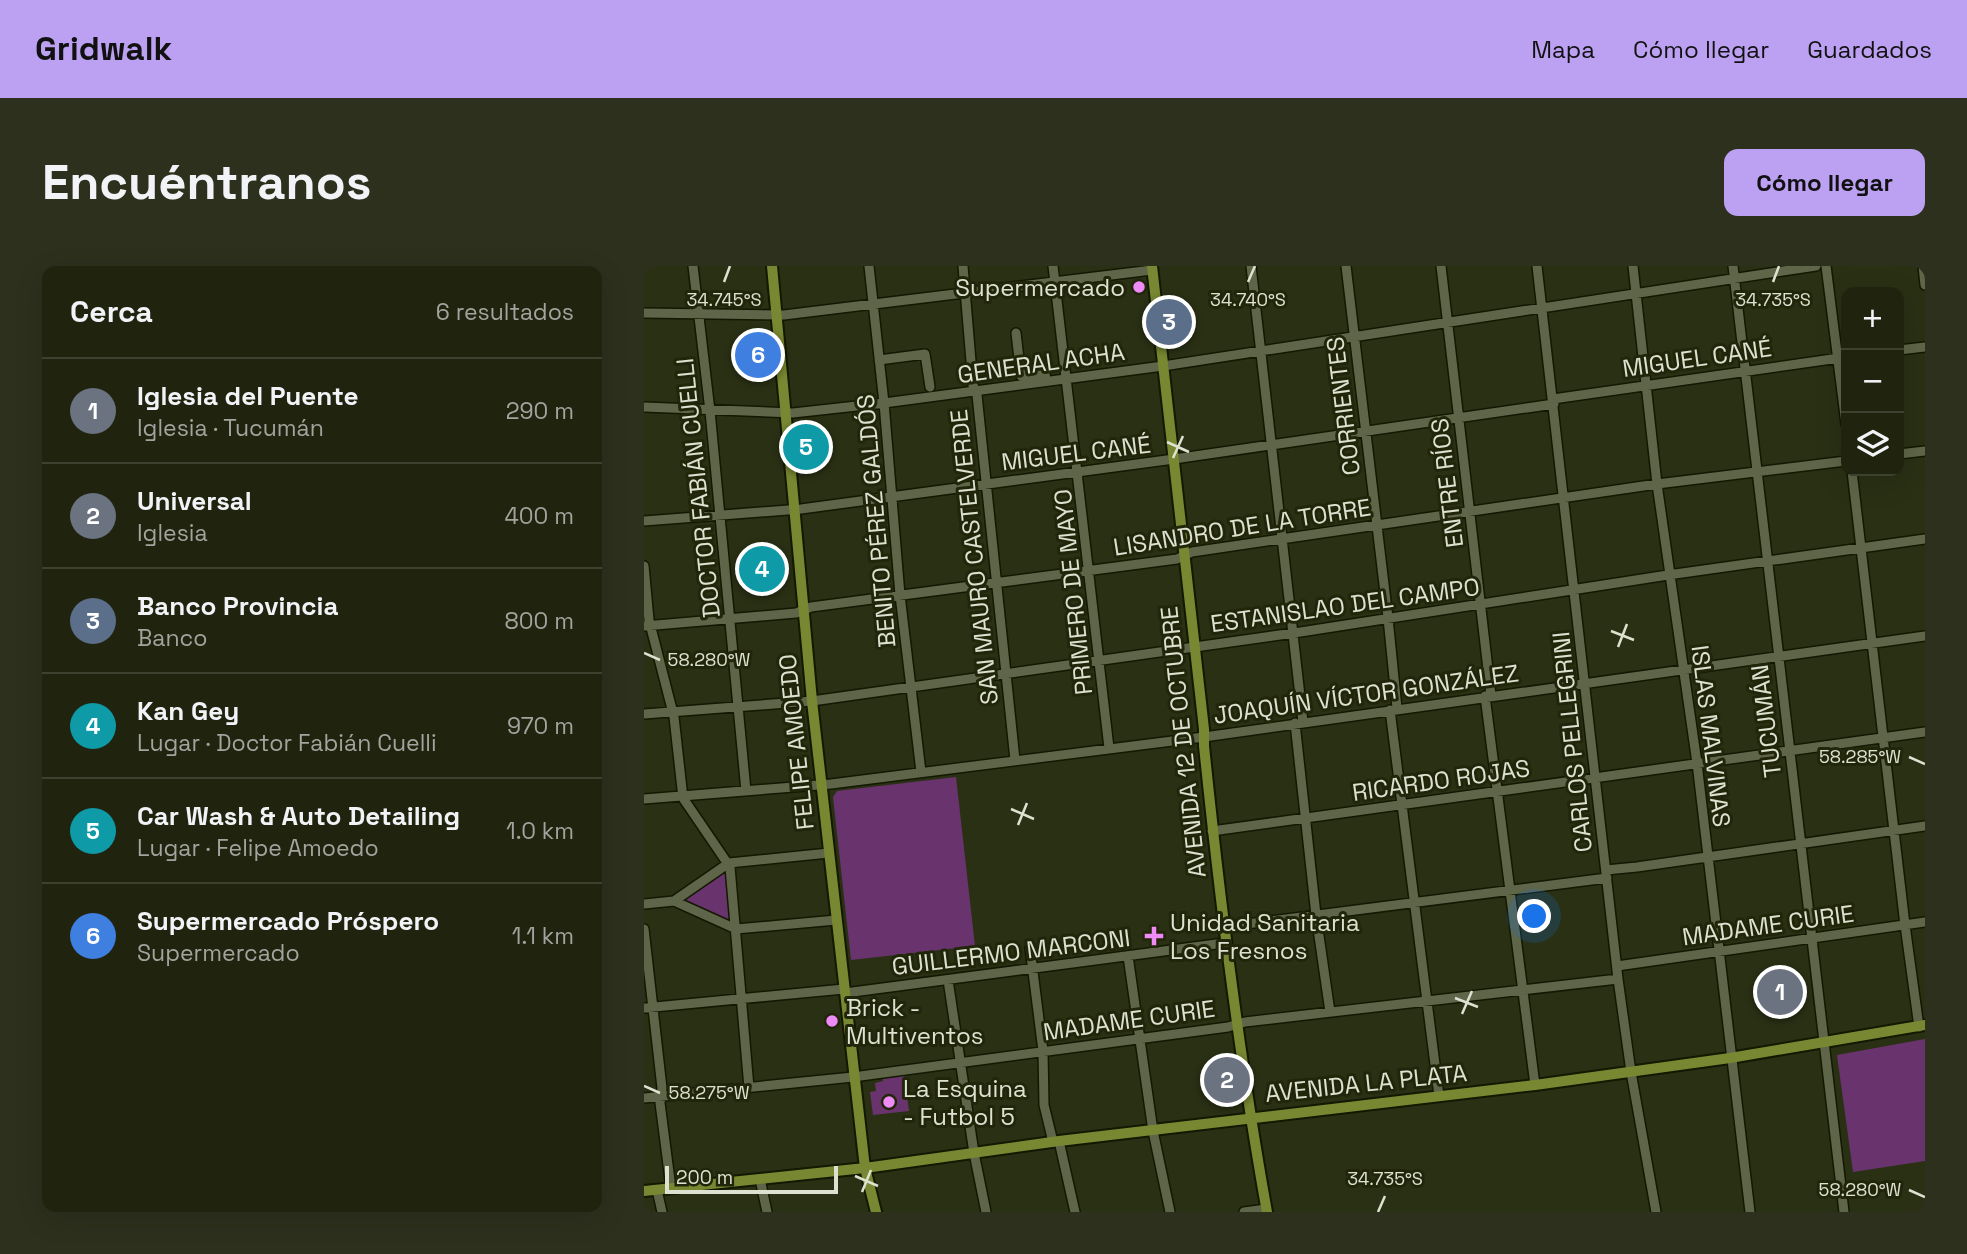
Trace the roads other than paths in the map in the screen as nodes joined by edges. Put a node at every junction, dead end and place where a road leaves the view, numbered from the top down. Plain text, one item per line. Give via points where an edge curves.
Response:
1 (693, 266) edge
2 (772, 266) edge
3 (869, 266) edge
4 (963, 266) edge
5 (1053, 266) edge
6 (1251, 266) edge
7 (1346, 266) edge
8 (1441, 266) edge
9 (1537, 266) edge
10 (1633, 266) edge
11 (1732, 266) edge
12 (1815, 266) edge
13 (1826, 266) edge
14 (1923, 266) edge
15 (1152, 268) edge
16 (1734, 278) junction
17 (1055, 281) junction
18 (1925, 285) edge
19 (965, 293) junction
20 (1635, 294) junction
21 (873, 304) junction
22 (1542, 308) junction
23 (644, 313) edge
24 (699, 314) junction
25 (777, 315) junction
26 (1448, 322) junction
27 (1016, 333) dead end
28 (1354, 336) junction
29 (1925, 347) edge
30 (1904, 349) edge
31 (1261, 350) junction
32 (1841, 351) edge
33 (1841, 357) edge
34 (879, 360) junction
35 (1163, 366) junction
36 (1745, 370) junction
37 (1066, 379) junction
38 (1046, 381) junction
39 (1645, 385) junction
40 (930, 387) dead end
41 (974, 390) junction
42 (1554, 401) junction
43 (884, 403) junction
44 (644, 407) edge
45 (710, 411) junction
46 (786, 413) junction
47 (1459, 416) junction
48 (1366, 431) junction
49 (1272, 445) junction
50 (1925, 451) edge
51 (1904, 453) edge
52 (1174, 459) junction
53 (1841, 462) edge
54 (1758, 471) junction
55 (1079, 472) junction
56 (1853, 476) edge
57 (985, 484) junction
58 (1657, 484) junction
59 (892, 496) junction
60 (1563, 497) junction
61 (794, 509) junction
62 (1469, 511) junction
63 (720, 514) junction
64 (644, 521) edge
65 (1375, 525) junction
66 (1283, 539) junction
67 (1925, 539) edge
68 (1861, 548) junction
69 (1185, 555) junction
70 (1768, 560) junction
71 (644, 566) edge
72 (1090, 570) junction
73 (1668, 575) junction
74 (995, 582) junction
75 (1575, 589) junction
76 (901, 595) junction
77 (1480, 604) junction
78 (803, 610) junction
79 (1388, 618) junction
80 (731, 619) junction
81 (647, 626) edge
82 (1294, 633) junction
83 (1925, 636) edge
84 (1871, 644) junction
85 (1195, 647) junction
86 (1778, 656) junction
87 (1099, 660) junction
88 (1684, 670) junction
89 (1006, 673) junction
90 (1585, 683) junction
91 (912, 687) junction
92 (1488, 696) junction
93 (812, 701) junction
94 (739, 706) junction
95 (1393, 709) junction
96 (673, 712) junction
97 (644, 714) edge
98 (1299, 722) junction
99 (1925, 732) edge
100 (1204, 737) junction
101 (1883, 738) junction
102 (1109, 748) junction
103 (1789, 751) junction
104 (1015, 760) junction
105 (1697, 763) junction
106 (921, 772) junction
107 (1596, 777) junction
108 (821, 785) junction
109 (746, 791) junction
110 (1497, 792) junction
111 (682, 796) junction
112 (644, 799) edge
113 (1401, 805) junction
114 (1306, 818) junction
115 (1925, 827) edge
116 (1212, 831) junction
117 (1894, 831) junction
118 (1801, 844) junction
119 (829, 853) junction
120 (1707, 856) junction
121 (729, 863) junction
122 (1606, 874) junction
123 (1511, 890) junction
124 (674, 901) junction
125 (1413, 902) junction
126 (644, 904) edge
127 (1316, 915) junction
128 (836, 920) junction
129 (1925, 922) edge
130 (1905, 925) junction
131 (1223, 927) junction
132 (644, 929) edge
133 (736, 929) junction
134 (1812, 938) junction
135 (1224, 943) junction
136 (1030, 948) dead end
137 (1718, 951) junction
138 (1128, 956) junction
139 (1617, 966) junction
140 (1032, 968) junction
141 (1618, 979) junction
142 (948, 980) junction
143 (1522, 989) junction
144 (844, 991) junction
145 (741, 998) junction
146 (1426, 1001) junction
147 (649, 1007) edge
148 (1330, 1012) junction
149 (1236, 1024) junction
150 (1922, 1026) edge
151 (1139, 1038) junction
152 (1823, 1042) junction
153 (1043, 1051) junction
154 (1730, 1058) junction
155 (960, 1061) junction
156 (1631, 1072) junction
157 (853, 1077) junction
158 (1535, 1085) junction
159 (748, 1088) junction
160 (661, 1096) junction
161 (1439, 1096) junction
162 (644, 1098) edge
163 (1250, 1117) junction
164 (1153, 1131) junction
165 (1056, 1142) junction
166 (974, 1153) junction
167 (865, 1168) junction
168 (760, 1179) junction
169 (671, 1188) junction
170 (657, 1190) junction
171 (644, 1191) edge
172 (1267, 1210) edge
173 (662, 1212) edge
174 (767, 1212) edge
175 (876, 1212) edge
176 (986, 1212) edge
177 (1075, 1212) edge
178 (1170, 1212) edge
179 (1244, 1212) edge
180 (1656, 1212) edge
181 (1750, 1212) edge
182 (1844, 1212) edge

1 - 24 street, DOCTOR FABIÁN CUELLI
2 - 25 main road, FELIPE AMOEDO
3 - 21 street, BENITO PÉREZ GALDÓS
4 - 19 street, SAN MAURO CASTELVERDE
5 - 17 street, PRIMERO DE MAYO
6 - 31 street
7 - 28 street, CORRIENTES
8 - 26 street, ENTRE RÍOS
9 - 22 street, CARLOS PELLEGRINI
10 - 20 street, ISLAS MALVINAS
11 - 16 street, TUCUMÁN
12 - 16 street, GENERAL ACHA
13 - 32 street
14 - 18 street
15 - 17 street
15 - 35 main road, AVENIDA 12 DE OCTUBRE
16 - 20 street, GENERAL ACHA
16 - 36 street, TUCUMÁN
17 - 19 street
17 - 37 street, PRIMERO DE MAYO
19 - 21 street
19 - 41 street, SAN MAURO CASTELVERDE
20 - 22 street, GENERAL ACHA
20 - 39 street, ISLAS MALVINAS
21 - 25 street
21 - 34 street, BENITO PÉREZ GALDÓS
22 - 26 street, GENERAL ACHA
22 - 42 street, CARLOS PELLEGRINI
23 - 24 street
24 - 25 street
24 - 45 street, DOCTOR FABIÁN CUELLI
25 - 46 main road, FELIPE AMOEDO
26 - 28 street, GENERAL ACHA
26 - 47 street, ENTRE RÍOS
27 - 38 street via 1021,376 1045,373
28 - 31 street, GENERAL ACHA
28 - 48 street, CORRIENTES
29 - 30 street
31 - 35 street, GENERAL ACHA
31 - 49 street
33 - 36 street, MIGUEL CANÉ
34 - 40 street via 925,355
34 - 43 street, BENITO PÉREZ GALDÓS
35 - 37 street, GENERAL ACHA
35 - 52 main road, AVENIDA 12 DE OCTUBRE
36 - 39 street, MIGUEL CANÉ
36 - 54 street, TUCUMÁN
37 - 38 street, GENERAL ACHA
37 - 55 street, PRIMERO DE MAYO
38 - 41 street, GENERAL ACHA
39 - 42 street, MIGUEL CANÉ
39 - 58 street, ISLAS MALVINAS
41 - 43 street, GENERAL ACHA
41 - 57 street, SAN MAURO CASTELVERDE
42 - 47 street, MIGUEL CANÉ
42 - 60 street, CARLOS PELLEGRINI
43 - 46 street, GENERAL ACHA
43 - 59 street, BENITO PÉREZ GALDÓS
44 - 45 street, GENERAL ACHA
45 - 46 street, GENERAL ACHA
45 - 63 street, DOCTOR FABIÁN CUELLI
46 - 61 main road, FELIPE AMOEDO
47 - 48 street, MIGUEL CANÉ
47 - 62 street, ENTRE RÍOS
48 - 49 street, MIGUEL CANÉ
48 - 65 street, CORRIENTES
49 - 52 street, MIGUEL CANÉ
49 - 66 street
50 - 51 street
52 - 55 street, MIGUEL CANÉ
52 - 69 main road, AVENIDA 12 DE OCTUBRE
53 - 54 street, LISANDRO DE LA TORRE
54 - 58 street, LISANDRO DE LA TORRE
54 - 70 street, TUCUMÁN
55 - 57 street, MIGUEL CANÉ
55 - 72 street, PRIMERO DE MAYO
56 - 68 street
57 - 59 street, MIGUEL CANÉ
57 - 74 street, SAN MAURO CASTELVERDE
58 - 60 street, LISANDRO DE LA TORRE
58 - 73 street, ISLAS MALVINAS
59 - 61 street, MIGUEL CANÉ
59 - 76 street, BENITO PÉREZ GALDÓS
60 - 62 street, LISANDRO DE LA TORRE
60 - 75 street, CARLOS PELLEGRINI
61 - 63 street, MIGUEL CANÉ
61 - 78 main road, FELIPE AMOEDO
62 - 65 street, LISANDRO DE LA TORRE
62 - 77 street, ENTRE RÍOS
63 - 64 street, MIGUEL CANÉ
63 - 80 street, DOCTOR FABIÁN CUELLI
65 - 66 street, LISANDRO DE LA TORRE
65 - 79 street, CORRIENTES
66 - 69 street, LISANDRO DE LA TORRE
66 - 82 street
67 - 68 street, ESTANISLAO DEL CAMPO
68 - 70 street, ESTANISLAO DEL CAMPO
68 - 84 street
69 - 72 street, LISANDRO DE LA TORRE
69 - 85 main road, AVENIDA 12 DE OCTUBRE
70 - 73 street, ESTANISLAO DEL CAMPO
70 - 86 street, TUCUMÁN
71 - 81 street
72 - 74 street, LISANDRO DE LA TORRE
72 - 87 street, PRIMERO DE MAYO
73 - 75 street, ESTANISLAO DEL CAMPO
73 - 88 street, ISLAS MALVINAS
74 - 76 street, LISANDRO DE LA TORRE
74 - 89 street, SAN MAURO CASTELVERDE
75 - 77 street, ESTANISLAO DEL CAMPO
75 - 90 street, CARLOS PELLEGRINI
76 - 78 street, LISANDRO DE LA TORRE
76 - 91 street, BENITO PÉREZ GALDÓS
77 - 79 street, ESTANISLAO DEL CAMPO
77 - 92 street, ENTRE RÍOS
78 - 80 street, LISANDRO DE LA TORRE
78 - 93 main road, FELIPE AMOEDO
79 - 82 street, ESTANISLAO DEL CAMPO
79 - 95 street, CORRIENTES
80 - 81 street, LISANDRO DE LA TORRE
80 - 94 street, DOCTOR FABIÁN CUELLI
81 - 96 street
82 - 85 street, ESTANISLAO DEL CAMPO
82 - 98 street
83 - 84 street, JOAQUÍN VÍCTOR GONZÁLEZ
84 - 86 street, JOAQUÍN VÍCTOR GONZÁLEZ
84 - 101 street
85 - 87 street, ESTANISLAO DEL CAMPO
85 - 100 main road, AVENIDA 12 DE OCTUBRE
86 - 88 street, JOAQUÍN VÍCTOR GONZÁLEZ
86 - 103 street, TUCUMÁN
87 - 89 street, ESTANISLAO DEL CAMPO
87 - 102 street, PRIMERO DE MAYO
88 - 90 street, JOAQUÍN VÍCTOR GONZÁLEZ
88 - 105 street, ISLAS MALVINAS
89 - 91 street, ESTANISLAO DEL CAMPO
89 - 104 street, SAN MAURO CASTELVERDE
90 - 92 street, JOAQUÍN VÍCTOR GONZÁLEZ
90 - 107 street, CARLOS PELLEGRINI
91 - 93 street, ESTANISLAO DEL CAMPO
91 - 106 street, BENITO PÉREZ GALDÓS
92 - 95 street, JOAQUÍN VÍCTOR GONZÁLEZ
92 - 110 street, ENTRE RÍOS
93 - 94 street, ESTANISLAO DEL CAMPO
93 - 108 main road, FELIPE AMOEDO
94 - 96 street, ESTANISLAO DEL CAMPO
94 - 109 street, DOCTOR FABIÁN CUELLI
95 - 98 street, JOAQUÍN VÍCTOR GONZÁLEZ
95 - 113 street, CORRIENTES
96 - 97 street, ESTANISLAO DEL CAMPO
96 - 111 street
98 - 100 street, JOAQUÍN VÍCTOR GONZÁLEZ
98 - 114 street
99 - 101 street, RICARDO ROJAS
100 - 102 street, JOAQUÍN VÍCTOR GONZÁLEZ
100 - 116 main road, AVENIDA 12 DE OCTUBRE
101 - 103 street, RICARDO ROJAS
101 - 117 street
102 - 104 street, JOAQUÍN VÍCTOR GONZÁLEZ
103 - 105 street, RICARDO ROJAS
103 - 118 street, TUCUMÁN
104 - 106 street, JOAQUÍN VÍCTOR GONZÁLEZ
105 - 107 street, RICARDO ROJAS
105 - 120 street, ISLAS MALVINAS
106 - 108 street, JOAQUÍN VÍCTOR GONZÁLEZ
107 - 110 street, RICARDO ROJAS
107 - 122 street, CARLOS PELLEGRINI
108 - 109 street, JOAQUÍN VÍCTOR GONZÁLEZ
108 - 119 main road, FELIPE AMOEDO
109 - 111 street, JOAQUÍN VÍCTOR GONZÁLEZ
110 - 113 street, RICARDO ROJAS
110 - 123 street, ENTRE RÍOS
111 - 112 street, JOAQUÍN VÍCTOR GONZÁLEZ
111 - 121 street
113 - 114 street, RICARDO ROJAS
113 - 125 street, CORRIENTES
114 - 116 street, RICARDO ROJAS
114 - 127 street
115 - 117 street
116 - 131 main road, AVENIDA 12 DE OCTUBRE
117 - 118 street
117 - 130 street
118 - 120 street
118 - 134 street, TUCUMÁN
119 - 121 street
119 - 128 main road, FELIPE AMOEDO
120 - 122 street
120 - 137 street, ISLAS MALVINAS
121 - 124 street
121 - 133 street
122 - 123 street
122 - 139 street, CARLOS PELLEGRINI
123 - 125 street
123 - 143 street, ENTRE RÍOS
124 - 126 street
124 - 133 street
125 - 127 street
125 - 146 street, CORRIENTES
127 - 131 street
127 - 148 street
128 - 133 street
128 - 144 main road, FELIPE AMOEDO
129 - 130 street, MADAME CURIE
130 - 134 street, MADAME CURIE
130 - 150 street
131 - 135 main road, AVENIDA 12 DE OCTUBRE
132 - 147 street
133 - 145 street
134 - 137 street, MADAME CURIE
134 - 152 street, TUCUMÁN
135 - 138 street, GUILLERMO MARCONI
135 - 149 main road, AVENIDA 12 DE OCTUBRE
136 - 140 street
137 - 139 street, MADAME CURIE
137 - 154 street, ISLAS MALVINAS
138 - 140 street, GUILLERMO MARCONI
138 - 151 street
139 - 141 street, CARLOS PELLEGRINI
140 - 142 street, GUILLERMO MARCONI
140 - 153 street
141 - 143 street, MADAME CURIE
141 - 156 street, CARLOS PELLEGRINI
142 - 144 street, GUILLERMO MARCONI
142 - 155 street
143 - 146 street, MADAME CURIE
143 - 158 street, ENTRE RÍOS
144 - 145 street, GUILLERMO MARCONI
144 - 157 main road, FELIPE AMOEDO
145 - 147 street, GUILLERMO MARCONI
145 - 159 street
146 - 148 street, MADAME CURIE
146 - 161 street, CORRIENTES
147 - 160 street
148 - 149 street, MADAME CURIE
149 - 151 street, MADAME CURIE
149 - 163 main road, AVENIDA 12 DE OCTUBRE
150 - 152 main road, AVENIDA LA PLATA
151 - 153 street, MADAME CURIE
151 - 164 street
152 - 154 main road, AVENIDA LA PLATA
152 - 182 street, TUCUMÁN
153 - 155 street, MADAME CURIE
153 - 165 street via 1044,1105
154 - 156 main road, AVENIDA LA PLATA
154 - 181 street, ISLAS MALVINAS
155 - 157 street, MADAME CURIE
155 - 166 street
156 - 158 main road, AVENIDA LA PLATA
156 - 180 street, CARLOS PELLEGRINI
157 - 159 street, MADAME CURIE
157 - 167 main road, FELIPE AMOEDO
158 - 161 main road, AVENIDA LA PLATA
159 - 160 street, MADAME CURIE
160 - 162 street, MADAME CURIE
160 - 169 street
161 - 163 main road, AVENIDA LA PLATA
163 - 164 main road, AVENIDA LA PLATA
163 - 172 main road, AVENIDA 12 DE OCTUBRE
164 - 165 main road, AVENIDA LA PLATA
164 - 178 street
165 - 166 main road, AVENIDA LA PLATA
165 - 177 street
166 - 167 main road, AVENIDA LA PLATA
166 - 176 street
167 - 168 main road, AVENIDA LA PLATA
167 - 175 main road, FELIPE AMOEDO
168 - 169 main road, AVENIDA LA PLATA
168 - 174 street
169 - 170 main road, AVENIDA LA PLATA
170 - 171 main road, AVENIDA LA PLATA
170 - 173 street
172 - 179 street

